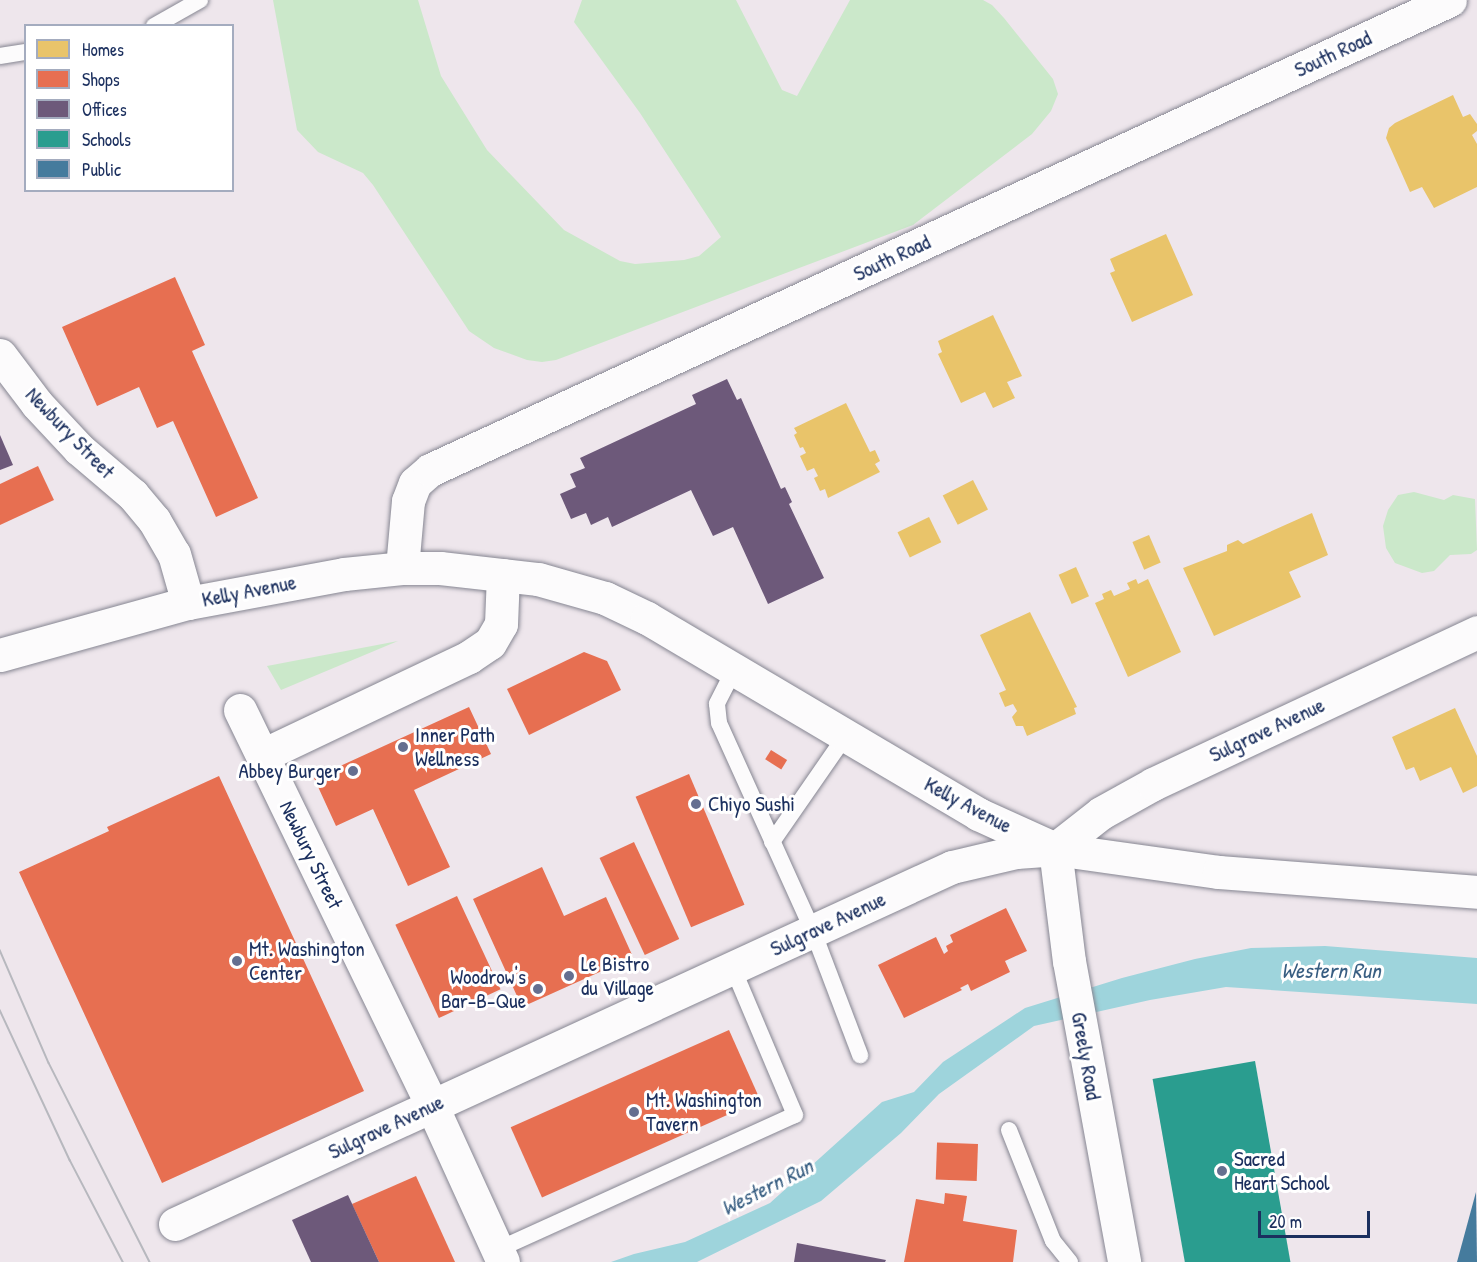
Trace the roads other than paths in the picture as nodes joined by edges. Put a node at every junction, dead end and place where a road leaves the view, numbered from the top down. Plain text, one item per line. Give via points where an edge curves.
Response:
1 (200, 0) edge
2 (1450, 0) edge
3 (158, 24) edge
4 (24, 52) edge
5 (0, 56) edge
6 (0, 355) edge
7 (402, 568) junction
8 (503, 574) junction
9 (188, 603) junction
10 (1477, 632) edge
11 (0, 655) edge
12 (734, 670) junction
13 (240, 710) dead end
14 (846, 735) junction
15 (263, 755) junction
16 (772, 842) junction
17 (1054, 849) junction
18 (1477, 892) edge
19 (813, 931) junction
20 (733, 968) junction
21 (860, 1055) dead end
22 (432, 1106) junction
23 (1009, 1130) dead end
24 (175, 1224) dead end
25 (500, 1256) edge
26 (1070, 1262) edge
27 (1124, 1262) edge

1 - 3 lane
2 - 7 street, South Road via 430,470 415,483 408,501
4 - 5 lane
6 - 9 street, Newbury Street via 37,404 154,520 174,554
7 - 8 street, Kelly Avenue
7 - 9 street, Kelly Avenue via 265,587
8 - 12 street, Kelly Avenue via 605,598 647,618
8 - 15 street via 501,624 490,643 469,657
9 - 11 street, Kelly Avenue
10 - 17 street, Sulgrave Avenue via 1153,784 1101,813
12 - 14 street, Kelly Avenue
12 - 16 lane via 717,704 719,723
13 - 15 street, Newbury Street
14 - 16 lane
14 - 17 street, Kelly Avenue via 978,814
15 - 22 street, Newbury Street
16 - 19 lane
17 - 18 street, Kelly Avenue via 1218,872
17 - 19 street, Sulgrave Avenue via 1016,852 952,867
17 - 27 street, Greely Road via 1083,1045
19 - 20 street, Sulgrave Avenue
19 - 21 lane
20 - 22 street, Sulgrave Avenue
20 - 25 lane via 795,1115
22 - 24 street, Sulgrave Avenue
22 - 25 street, Newbury Street
23 - 26 lane via 1053,1241

